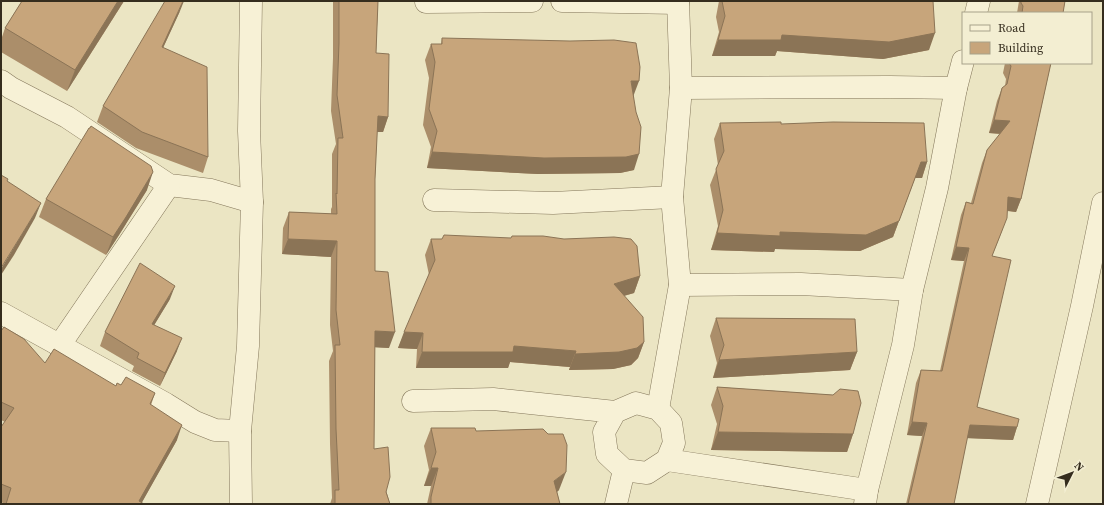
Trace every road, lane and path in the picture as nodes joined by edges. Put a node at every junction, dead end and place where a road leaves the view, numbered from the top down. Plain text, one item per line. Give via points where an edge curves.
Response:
1 (251, 1) edge
2 (532, 1) edge
3 (562, 1) edge
4 (979, 1) edge
5 (426, 2) edge
6 (678, 2) edge
7 (976, 12) edge
8 (962, 64) edge
9 (1, 81) edge
10 (681, 88) junction
11 (956, 88) junction
12 (170, 185) junction
13 (672, 197) junction
14 (434, 200) dead end
15 (252, 202) junction
16 (1103, 203) edge
17 (680, 285) junction
18 (912, 290) junction
19 (1, 313) edge
20 (58, 346) junction
21 (413, 401) dead end
22 (658, 408) junction
23 (615, 412) junction
24 (240, 431) junction
25 (667, 460) junction
26 (624, 470) junction
27 (866, 497) edge
28 (240, 504) edge
29 (616, 504) edge
30 (1037, 504) edge

1 - 15 street via 249,131
2 - 5 street
3 - 6 street
4 - 7 street
6 - 10 street
8 - 11 street
9 - 12 street via 67,117
10 - 11 street
10 - 13 street
11 - 18 street via 938,188
12 - 15 street via 212,190
12 - 20 street
13 - 14 street via 553,203
13 - 17 street
15 - 24 street via 248,346
16 - 30 street
17 - 18 street via 801,284
17 - 22 street
18 - 27 street via 903,345
19 - 20 street
20 - 24 street via 195,422 216,430
21 - 23 street via 493,399
22 - 23 street via 636,403
22 - 25 street via 671,423 674,442
23 - 26 street via 604,432 607,454
24 - 28 street
25 - 26 street via 647,472
25 - 27 street
26 - 29 street

